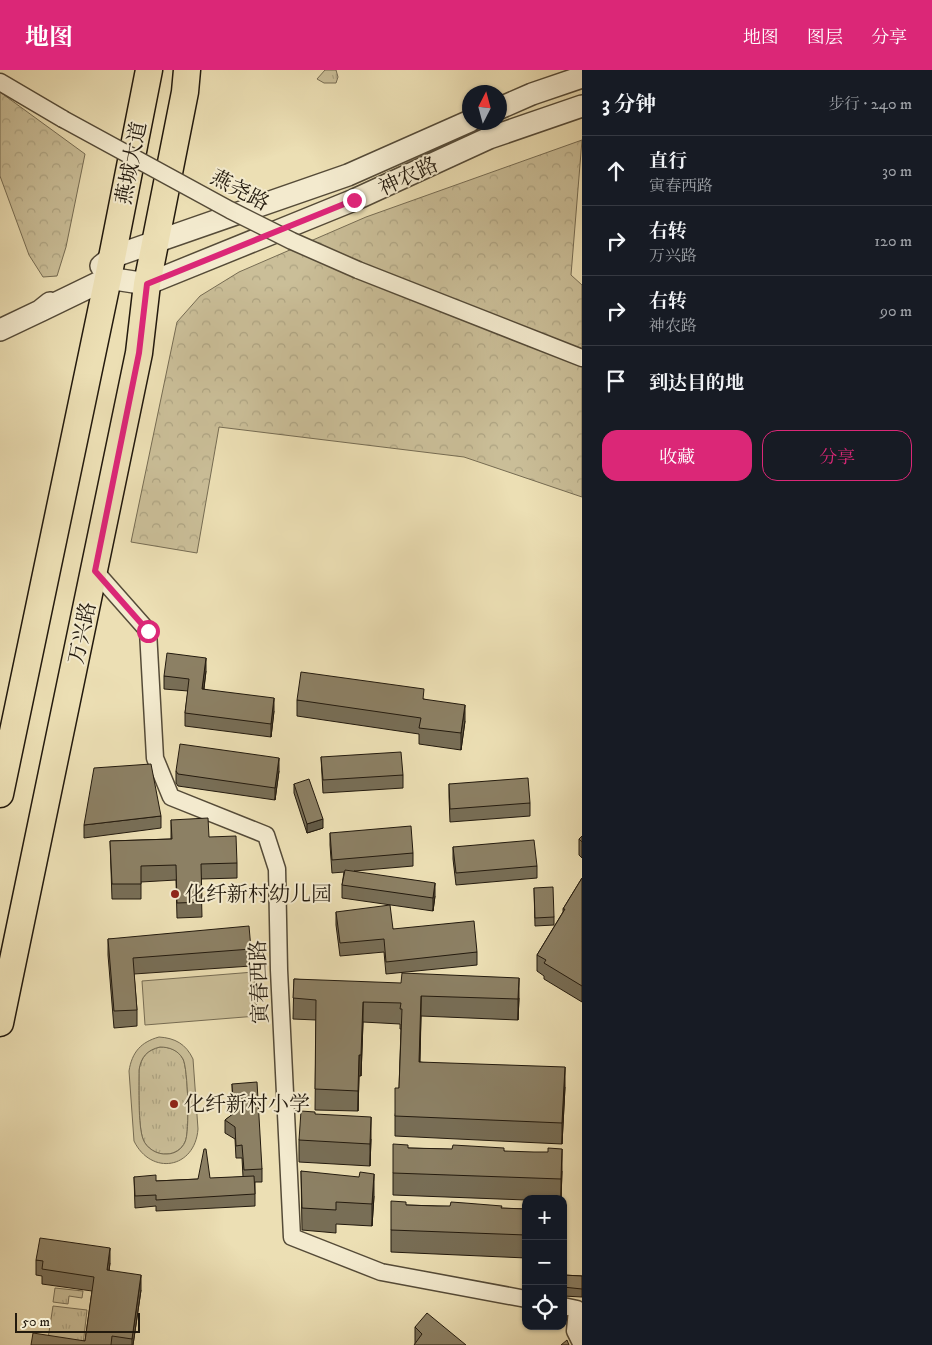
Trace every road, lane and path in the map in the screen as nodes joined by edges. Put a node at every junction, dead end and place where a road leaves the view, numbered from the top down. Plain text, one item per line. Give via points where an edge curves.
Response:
1 (149, 70) edge
2 (187, 70) edge
3 (582, 77) edge
4 (0, 82) edge
5 (507, 105) edge
6 (582, 106) edge
7 (462, 125) edge
8 (156, 242) junction
9 (110, 267) junction
10 (147, 284) junction
11 (0, 330) edge
12 (582, 358) edge
13 (95, 571) junction
14 (0, 794) edge
15 (0, 1023) edge
16 (522, 1298) edge
17 (567, 1307) edge
18 (582, 1345) edge

1 - 9 main road, 燕城大道
2 - 8 main road, 燕城大道
3 - 5 street
4 - 12 street, 燕尧路, bridge via 292,241
6 - 10 street, 神农路 via 489,138 354,200
7 - 8 street, 神农路 via 348,175
8 - 9 street, 神农路
8 - 10 main road, 万兴路
9 - 10 street
9 - 11 street, 神农路 via 40,311
9 - 14 main road
10 - 13 main road, 万兴路 via 139,353
13 - 15 main road, 万兴路
13 - 16 street, 寅春西路 via 148,631 155,758 171,798 266,835 277,870 278,970 292,1237 380,1272
17 - 18 street via 577,1309 575,1330

